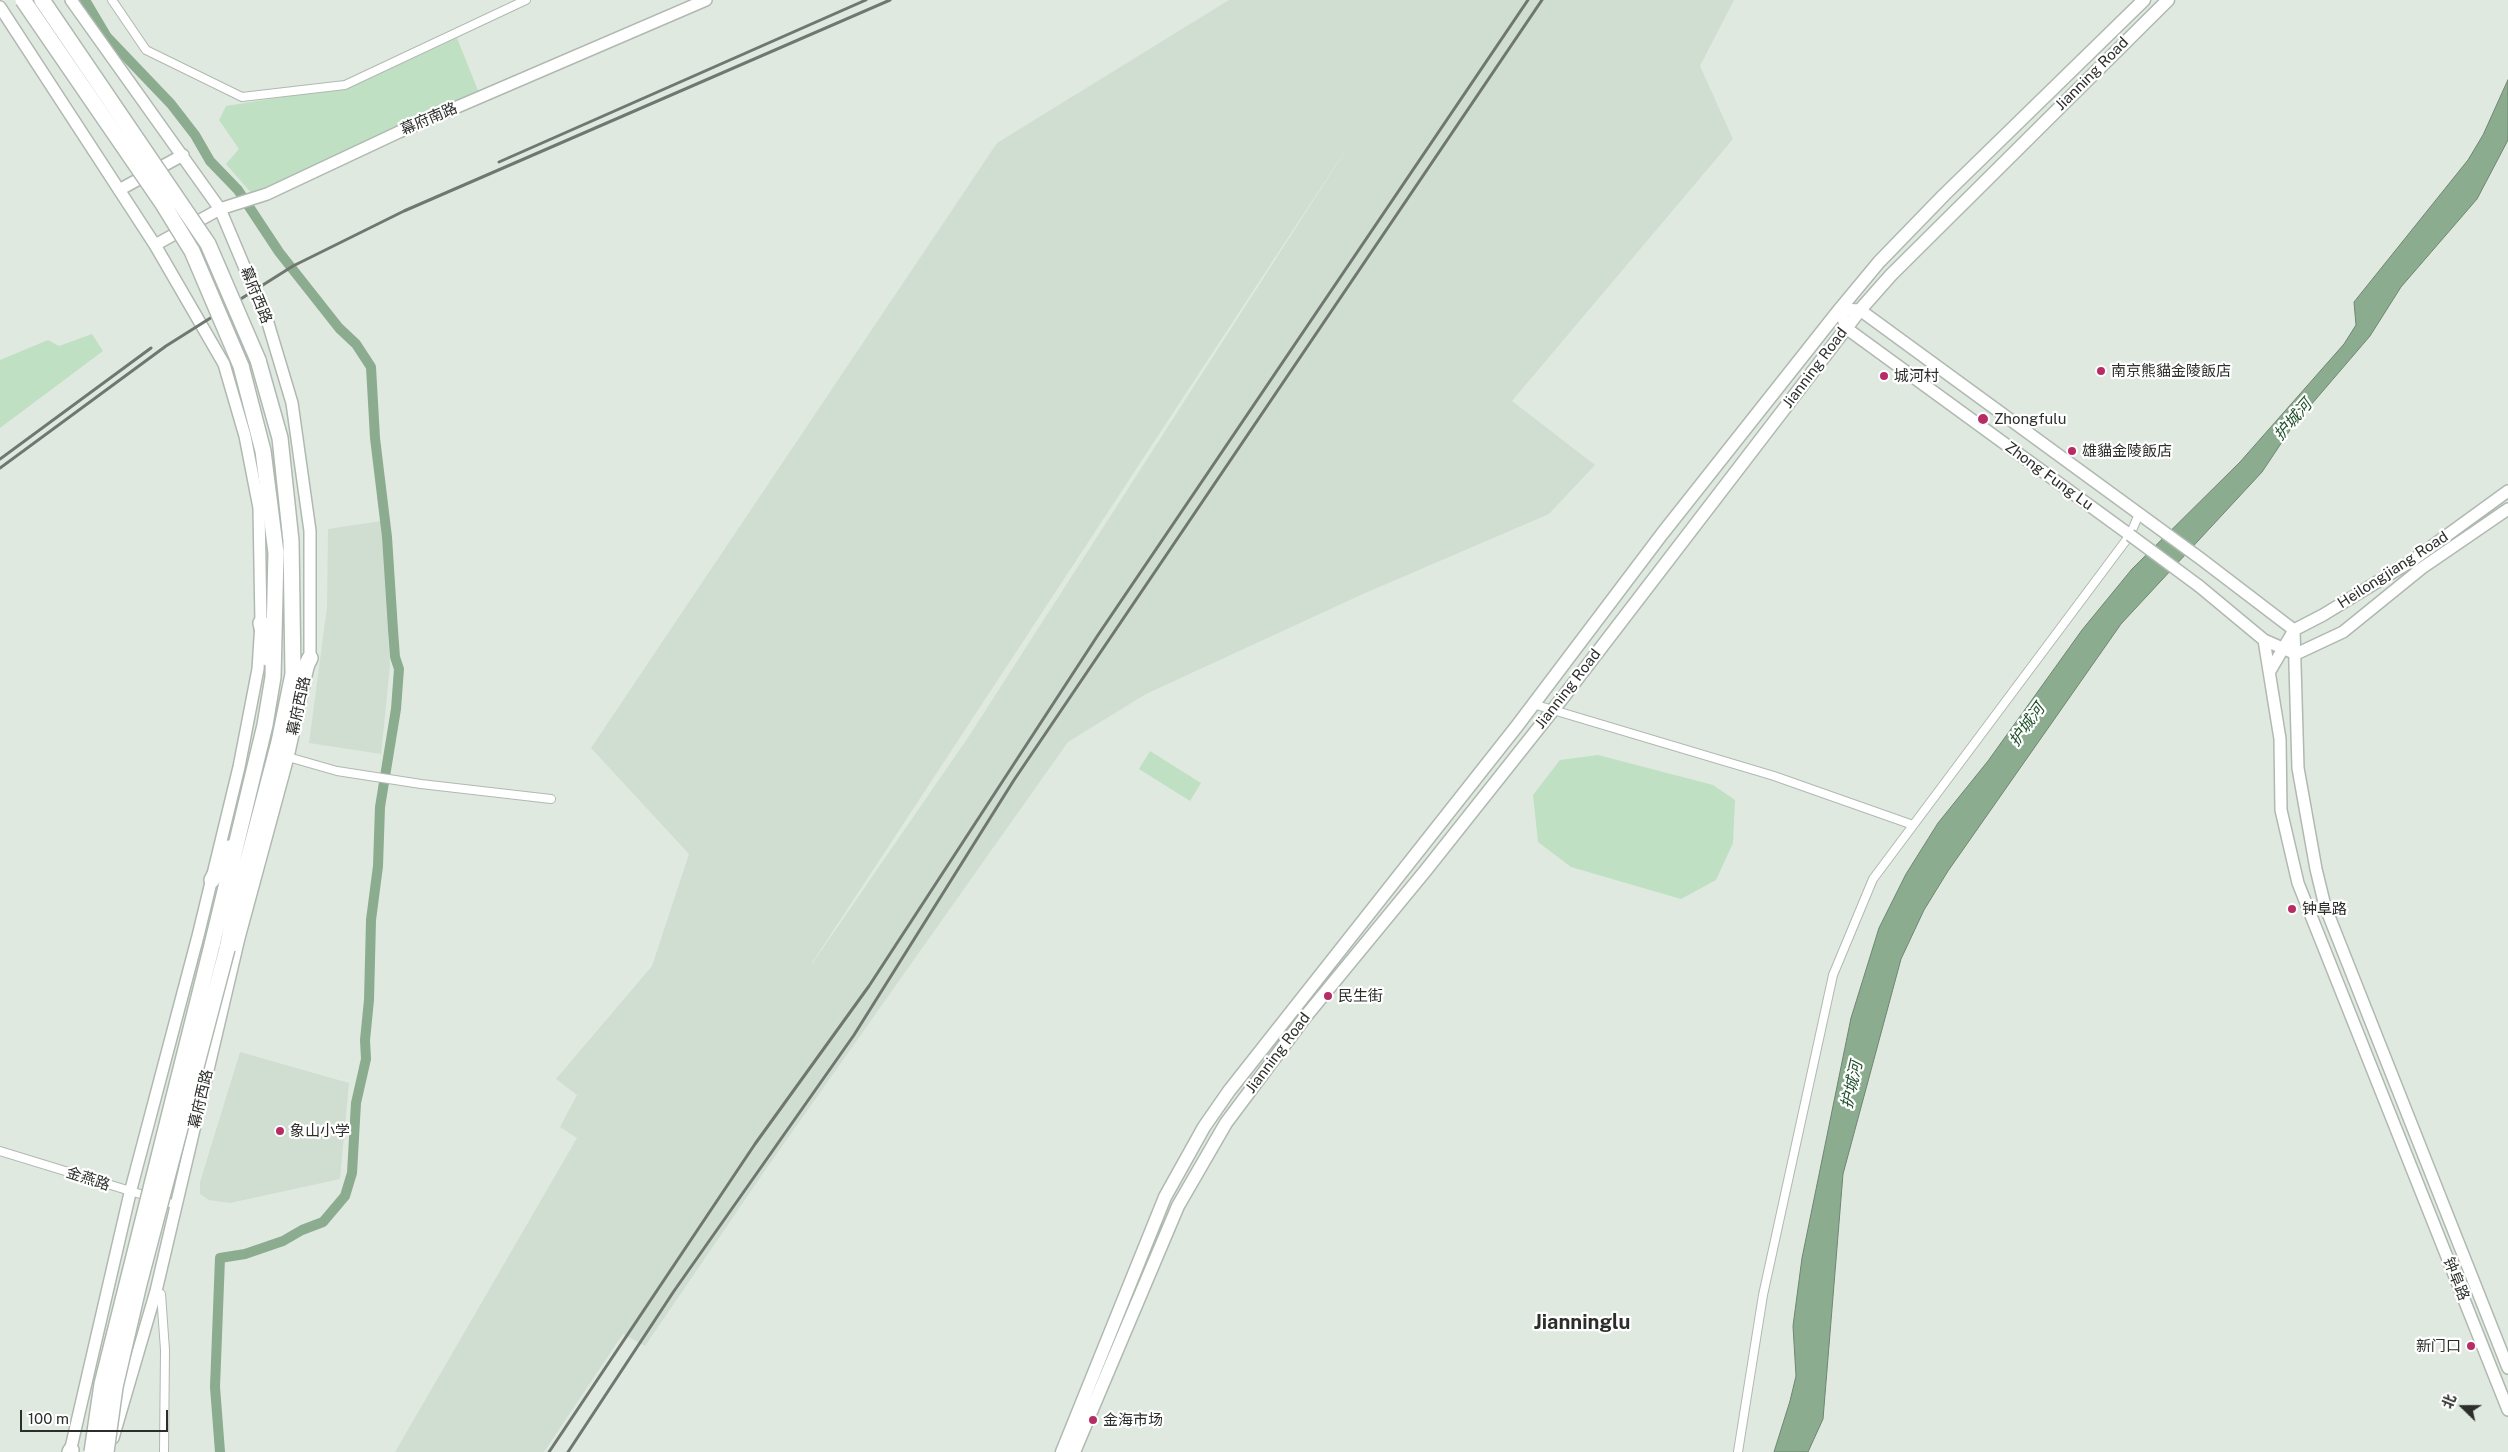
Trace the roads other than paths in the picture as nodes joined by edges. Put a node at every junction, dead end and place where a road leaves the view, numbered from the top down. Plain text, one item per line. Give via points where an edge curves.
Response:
1 (23, 0) edge
2 (42, 0) edge
3 (71, 0) edge
4 (112, 0) edge
5 (526, 0) edge
6 (706, 0) edge
7 (2144, 0) edge
8 (2168, 0) edge
9 (0, 7) edge
10 (183, 154) junction
11 (119, 190) junction
12 (222, 208) junction
13 (155, 245) junction
14 (1840, 309) junction
15 (1860, 310) junction
16 (1846, 328) junction
17 (2508, 491) edge
18 (2508, 509) edge
19 (2139, 514) junction
20 (2130, 535) junction
21 (261, 624) junction
22 (2294, 630) junction
23 (2264, 640) junction
24 (2282, 650) junction
25 (2296, 654) junction
26 (310, 658) junction
27 (2270, 671) junction
28 (273, 677) junction
29 (1533, 704) junction
30 (286, 706) junction
31 (1553, 709) junction
32 (288, 757) junction
33 (551, 799) dead end
34 (1913, 825) junction
35 (239, 832) junction
36 (212, 880) junction
37 (236, 902) junction
38 (240, 935) junction
39 (146, 1131) junction
40 (191, 1139) junction
41 (0, 1151) edge
42 (130, 1193) junction
43 (156, 1200) junction
44 (176, 1205) junction
45 (116, 1253) junction
46 (141, 1259) junction
47 (156, 1291) junction
48 (140, 1346) junction
49 (2508, 1368) edge
50 (2508, 1410) edge
51 (1073, 1443) edge
52 (70, 1451) edge
53 (92, 1452) edge
54 (107, 1452) edge
55 (164, 1452) edge
56 (1062, 1452) edge
57 (1738, 1452) edge

1 - 28 highway, 幕府西路, bridge via 158,196 192,252 241,366 263,451 276,553
2 - 30 highway, 幕府西路, bridge via 208,244 258,360 280,438 291,542 293,674
3 - 10 main road, 幕府西路
4 - 5 street via 146,50 242,97 344,85
6 - 12 main road, 幕府南路 via 399,132 267,194
7 - 14 main road, Jianning Road via 1944,195 1879,262
8 - 15 main road, Jianning Road via 1891,275
9 - 11 main road
10 - 11 main road
10 - 12 main road, 幕府西路
11 - 13 main road
12 - 13 main road, 幕府南路
12 - 26 main road, 幕府西路 via 268,323 292,403 310,531
13 - 21 main road via 224,364 245,436 259,508
14 - 15 main road
14 - 16 main road
14 - 29 main road, Jianning Road
15 - 16 main road, Jianning Road
15 - 19 main road, Zhong Fung Lu
16 - 20 main road, Zhong Fung Lu
16 - 31 main road, Jianning Road
17 - 22 main road, Heilongjiang Road via 2413,560
18 - 25 main road, Heilongjiang Road via 2422,568 2343,632
19 - 20 street
19 - 22 main road, Zhong Fung Lu
20 - 23 main road, Zhong Fung Lu, bridge
20 - 34 street
21 - 28 highway
21 - 36 main road via 255,689
22 - 24 main road
22 - 25 main road
23 - 24 main road
23 - 27 main road
24 - 25 main road
24 - 27 main road
25 - 49 main road, 钟阜路 via 2298,768 2326,906
26 - 30 highway
26 - 32 main road, 幕府西路
27 - 50 main road via 2280,739 2281,810 2298,883
28 - 35 highway, 幕府西路
29 - 31 street
29 - 51 main road, Jianning Road via 1256,1056 1204,1127 1164,1197
30 - 37 highway, 幕府西路
31 - 34 street via 1774,776
31 - 51 main road, Jianning Road via 1306,1016 1226,1122 1178,1206 1131,1322
32 - 33 street via 337,771 405,782
32 - 38 main road, 幕府西路
34 - 57 street via 1873,879 1833,975 1763,1295
35 - 36 highway
35 - 53 highway, 幕府西路, bridge via 102,1384
36 - 39 main road
37 - 38 highway
37 - 54 highway, 幕府西路, bridge via 227,949 115,1386
38 - 40 main road, 幕府西路
39 - 40 main road via 159,1146 168,1149 180,1147
39 - 42 main road
40 - 44 main road, 幕府西路
41 - 42 street, 金燕路
42 - 43 street, 金燕路
42 - 45 main road
43 - 44 street, 金燕路
43 - 46 main road
44 - 47 main road, 幕府西路
45 - 46 main road via 126,1247 135,1249
45 - 52 main road
46 - 48 main road via 133,1294 134,1327
47 - 48 main road, 幕府西路
47 - 55 street via 161,1294 165,1350
48 - 54 main road, 幕府西路
51 - 56 main road, Jianning Road

